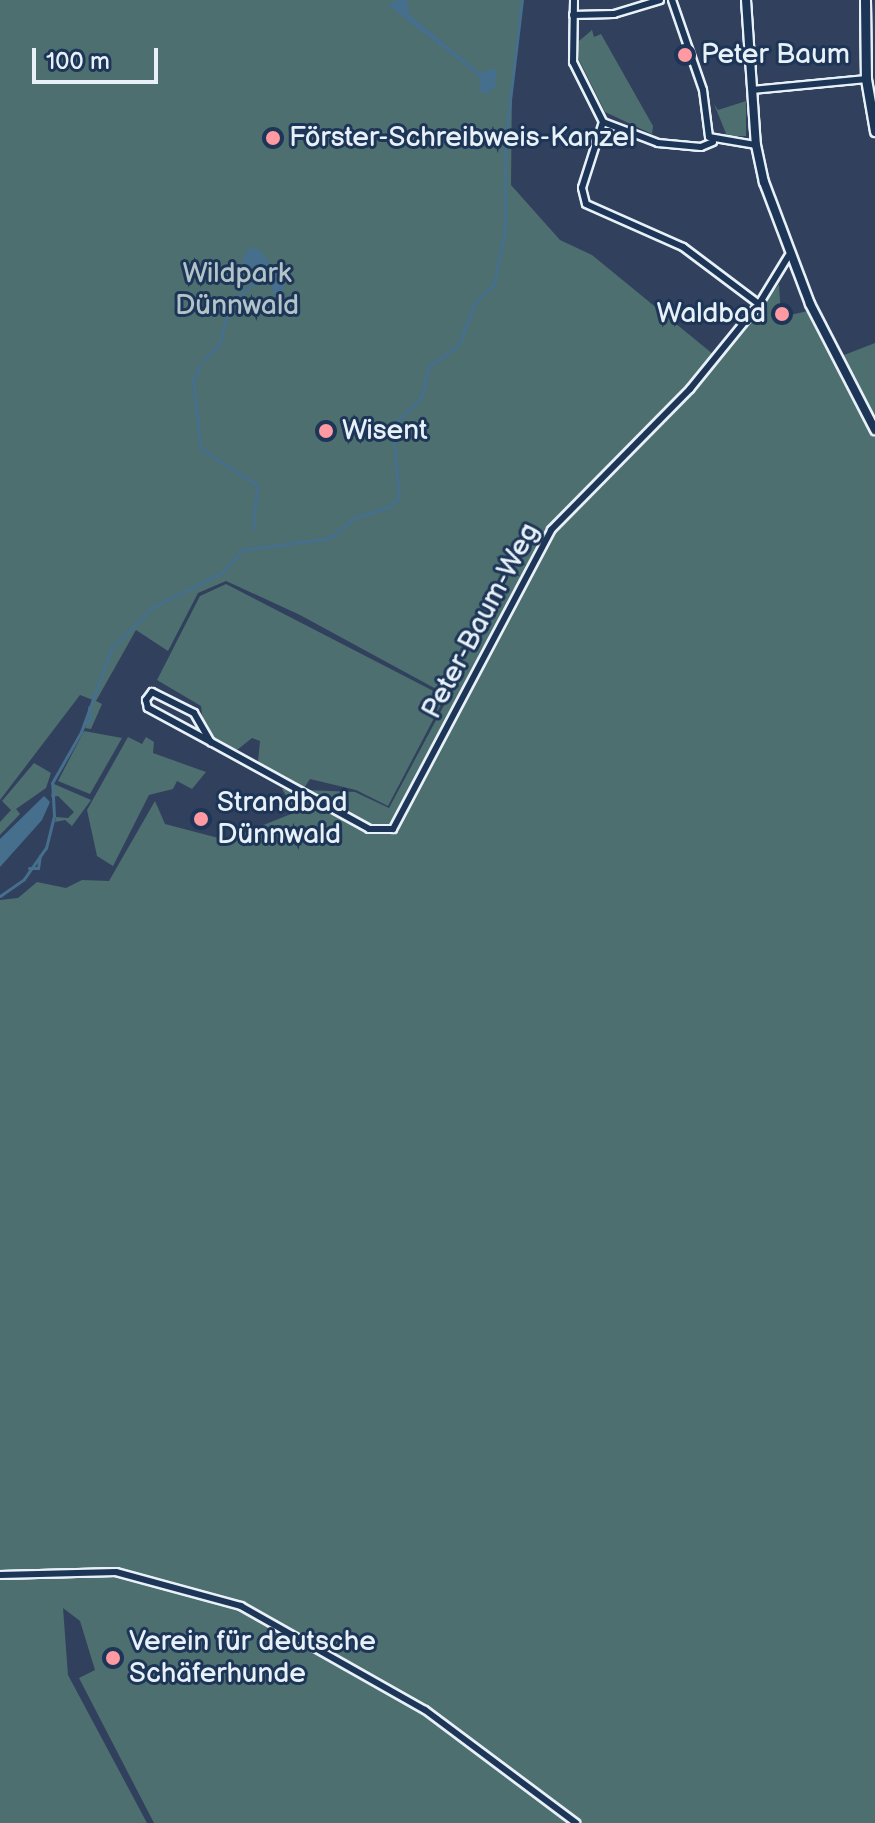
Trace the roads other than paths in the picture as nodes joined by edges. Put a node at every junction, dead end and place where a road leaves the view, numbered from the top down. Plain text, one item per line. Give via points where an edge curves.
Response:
1 (574, 0) edge
2 (660, 0) edge
3 (672, 0) edge
4 (746, 0) edge
5 (865, 0) edge
6 (573, 15) junction
7 (869, 72) edge
8 (752, 90) junction
9 (603, 122) junction
10 (875, 131) edge
11 (713, 142) junction
12 (756, 145) junction
13 (789, 255) junction
14 (759, 304) junction
15 (875, 430) edge
16 (211, 742) junction
17 (0, 1575) edge
18 (576, 1823) edge

1 - 6 street
2 - 6 street via 614,14
3 - 11 street via 703,90
4 - 8 street
5 - 7 main road
6 - 9 street via 573,62
7 - 8 street
7 - 10 main road
8 - 12 street
9 - 11 street via 658,143 701,147
9 - 14 street via 582,188 586,204 683,247
11 - 12 street
12 - 13 street
13 - 14 street, Peter-Baum-Weg
13 - 15 street
14 - 16 street, Peter-Baum-Weg via 690,389 551,530 393,829 369,829
16 - 16 street, Peter-Baum-Weg via 194,713 157,692 149,695 148,708
17 - 18 street via 116,1572 241,1606 425,1710

